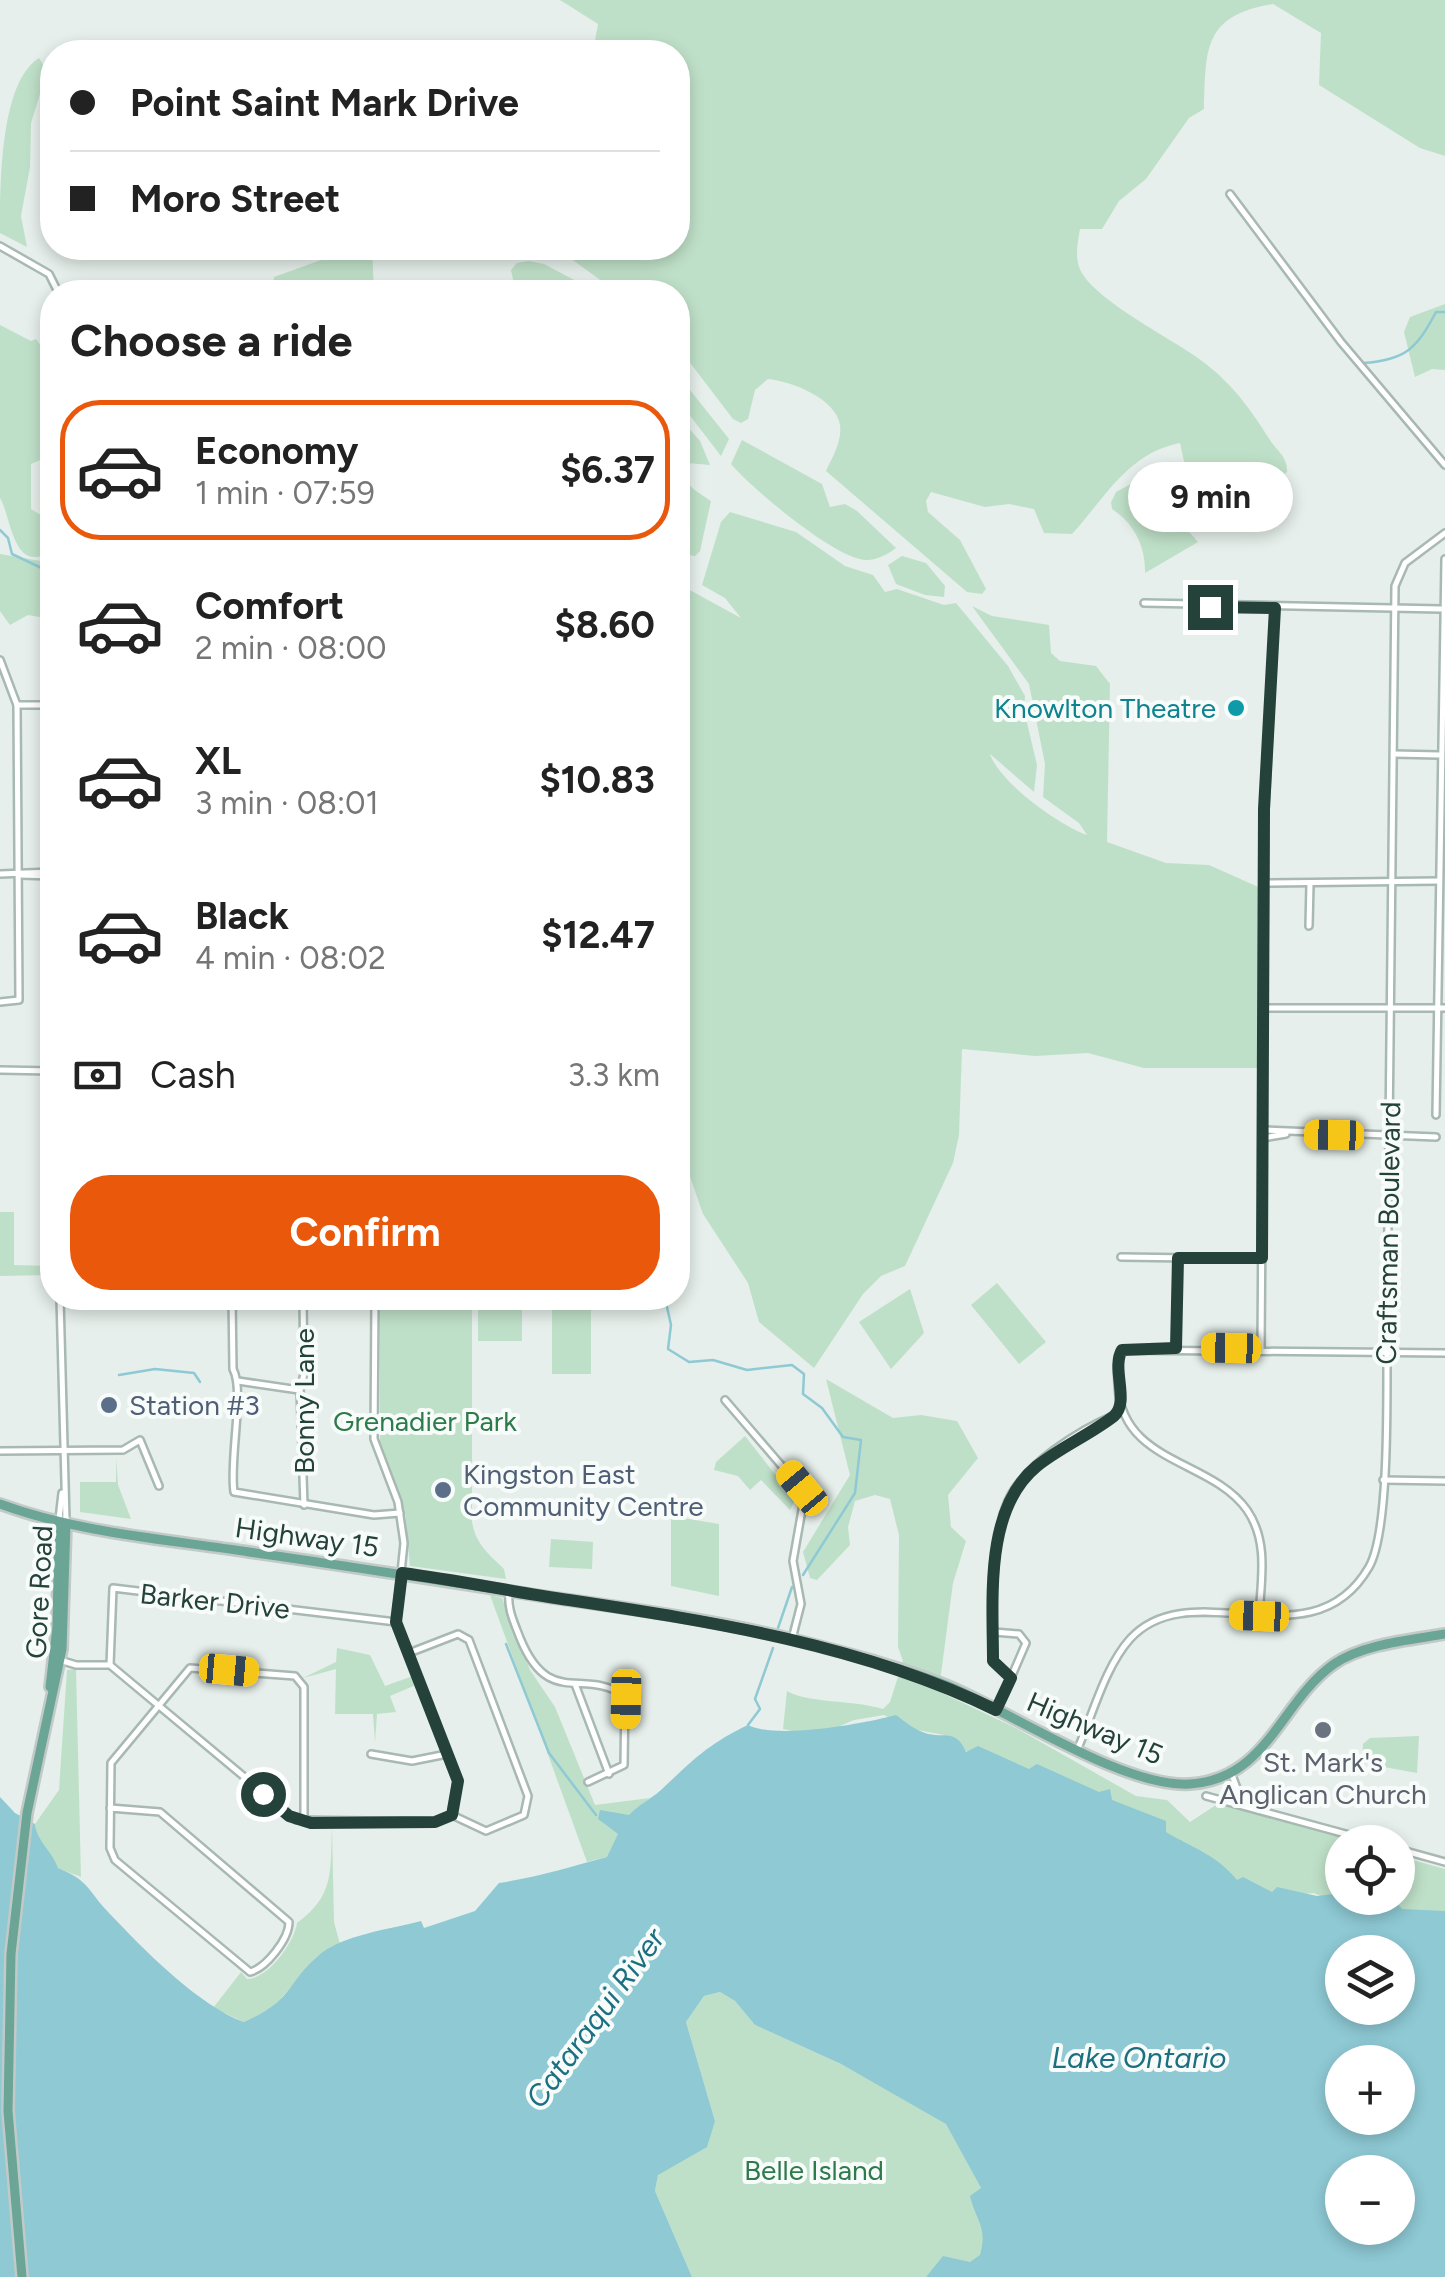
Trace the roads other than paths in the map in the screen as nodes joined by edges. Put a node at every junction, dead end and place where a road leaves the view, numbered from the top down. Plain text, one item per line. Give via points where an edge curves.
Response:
1 (1230, 194) dead end
2 (0, 246) edge
3 (53, 280) edge
4 (1445, 465) edge
5 (1445, 533) edge
6 (1445, 559) edge
7 (1144, 603) dead end
8 (1275, 608) junction
9 (1395, 608) junction
10 (1441, 609) junction
11 (0, 660) edge
12 (40, 704) edge
13 (17, 705) junction
14 (1394, 754) junction
15 (1440, 754) junction
16 (0, 874) edge
17 (17, 874) junction
18 (40, 874) edge
19 (1438, 881) junction
20 (1264, 882) junction
21 (1393, 882) junction
22 (1310, 884) junction
23 (1309, 926) dead end
24 (0, 1002) edge
25 (1264, 1008) junction
26 (1392, 1008) junction
27 (1441, 1008) edge
28 (0, 1070) edge
29 (40, 1071) edge
30 (1436, 1115) dead end
31 (1264, 1134) junction
32 (1389, 1136) junction
33 (1436, 1137) dead end
34 (1121, 1257) dead end
35 (1178, 1258) junction
36 (1262, 1258) junction
37 (60, 1310) edge
38 (232, 1310) edge
39 (303, 1310) edge
40 (375, 1310) edge
41 (1176, 1348) junction
42 (1261, 1349) junction
43 (1386, 1351) junction
44 (1445, 1353) edge
45 (238, 1381) junction
46 (300, 1390) junction
47 (725, 1400) dead end
48 (1121, 1404) junction
49 (1115, 1416) junction
50 (1126, 1419) junction
51 (0, 1451) edge
52 (61, 1451) junction
53 (1383, 1480) junction
54 (1445, 1481) edge
55 (159, 1486) dead end
56 (4, 1505) edge
57 (304, 1505) junction
58 (400, 1513) junction
59 (62, 1522) junction
60 (402, 1573) junction
61 (509, 1591) junction
62 (1259, 1616) junction
63 (396, 1622) junction
64 (994, 1632) junction
65 (1445, 1634) edge
66 (792, 1640) junction
67 (408, 1654) junction
68 (60, 1660) junction
69 (110, 1665) junction
70 (1011, 1678) junction
71 (575, 1684) junction
72 (51, 1695) junction
73 (158, 1705) junction
74 (996, 1710) junction
75 (1078, 1748) junction
76 (371, 1754) dead end
77 (447, 1754) junction
78 (1231, 1772) junction
79 (609, 1774) junction
80 (588, 1782) dead end
81 (1206, 1796) dead end
82 (1244, 1804) junction
83 (110, 1808) junction
84 (452, 1815) junction
85 (304, 1822) junction
86 (1325, 1828) edge
87 (1415, 1854) edge
88 (1445, 1862) edge
89 (22, 2277) edge

1 - 4 street via 1341,342
2 - 3 street
5 - 9 street, Craftsman Boulevard via 1401,568
6 - 10 street
7 - 8 street
8 - 9 street
8 - 20 street
9 - 10 street
9 - 14 street, Craftsman Boulevard
10 - 15 street
11 - 13 street
12 - 13 street
13 - 17 street
14 - 15 street
14 - 21 street, Craftsman Boulevard
15 - 19 street
16 - 17 street
17 - 18 street
17 - 24 street via 19,1000
19 - 21 street
19 - 27 street
20 - 22 street
20 - 25 street
21 - 22 street
21 - 26 street, Craftsman Boulevard
22 - 23 street
25 - 26 street
25 - 31 street
26 - 27 street
26 - 32 street, Craftsman Boulevard
27 - 30 street
28 - 29 street
31 - 32 street
31 - 36 street
32 - 33 street
32 - 43 street, Craftsman Boulevard
34 - 35 street
35 - 36 street
35 - 41 street
36 - 42 street
37 - 52 street, Gore Road
38 - 45 street
39 - 46 street, Bonny Lane
40 - 58 street via 374,1439
41 - 42 street
41 - 48 street via 1122,1350
42 - 43 street
43 - 44 street
43 - 53 street, Craftsman Boulevard
45 - 46 street
45 - 57 street via 234,1492
46 - 57 street, Bonny Lane
47 - 66 street via 805,1493 793,1562 802,1604
48 - 49 street
48 - 50 street
49 - 50 street
49 - 64 street via 1065,1445 1014,1489 999,1532
50 - 62 street via 1148,1445 1222,1486 1246,1508 1260,1537
51 - 52 street
52 - 55 street via 123,1450 140,1440
52 - 59 street, Gore Road
53 - 54 street
53 - 62 street, Craftsman Boulevard via 1378,1548 1354,1587 1311,1612
56 - 59 main road, Highway 15
57 - 58 street
58 - 60 street
59 - 60 main road, Highway 15
59 - 68 main road, Gore Road
59 - 72 main road, Gore Road
60 - 61 main road, Highway 15
60 - 63 street
61 - 66 main road, Highway 15
61 - 71 street via 510,1613 528,1658 548,1678
62 - 75 street, Craftsman Boulevard via 1178,1614 1146,1626 1120,1654
63 - 67 street
63 - 69 street, Barker Drive via 116,1587 110,1594
64 - 70 street via 993,1661
64 - 70 street via 1019,1634 1026,1643
65 - 78 main road, Highway 15 via 1338,1662 1307,1688 1268,1744
66 - 74 main road, Highway 15 via 947,1686
67 - 77 street
67 - 84 street via 458,1634 469,1640 528,1796 524,1815 486,1830
68 - 69 street
68 - 72 main road, Gore Road
69 - 73 street
70 - 74 street
71 - 79 street
71 - 79 street via 620,1691 626,1699 624,1765
72 - 89 main road, Gore Road via 13,1921 8,2041
73 - 83 street via 111,1764
73 - 85 street
73 - 85 street via 190,1668 300,1679
74 - 75 main road, Highway 15
75 - 78 main road, Highway 15 via 1157,1781 1192,1784
76 - 77 street via 412,1761
77 - 84 street via 458,1781
78 - 82 street
79 - 80 street
81 - 82 street
82 - 86 street
83 - 83 street via 116,1860 244,1970 261,1968 290,1922 160,1812
84 - 85 street via 435,1822
87 - 88 street

